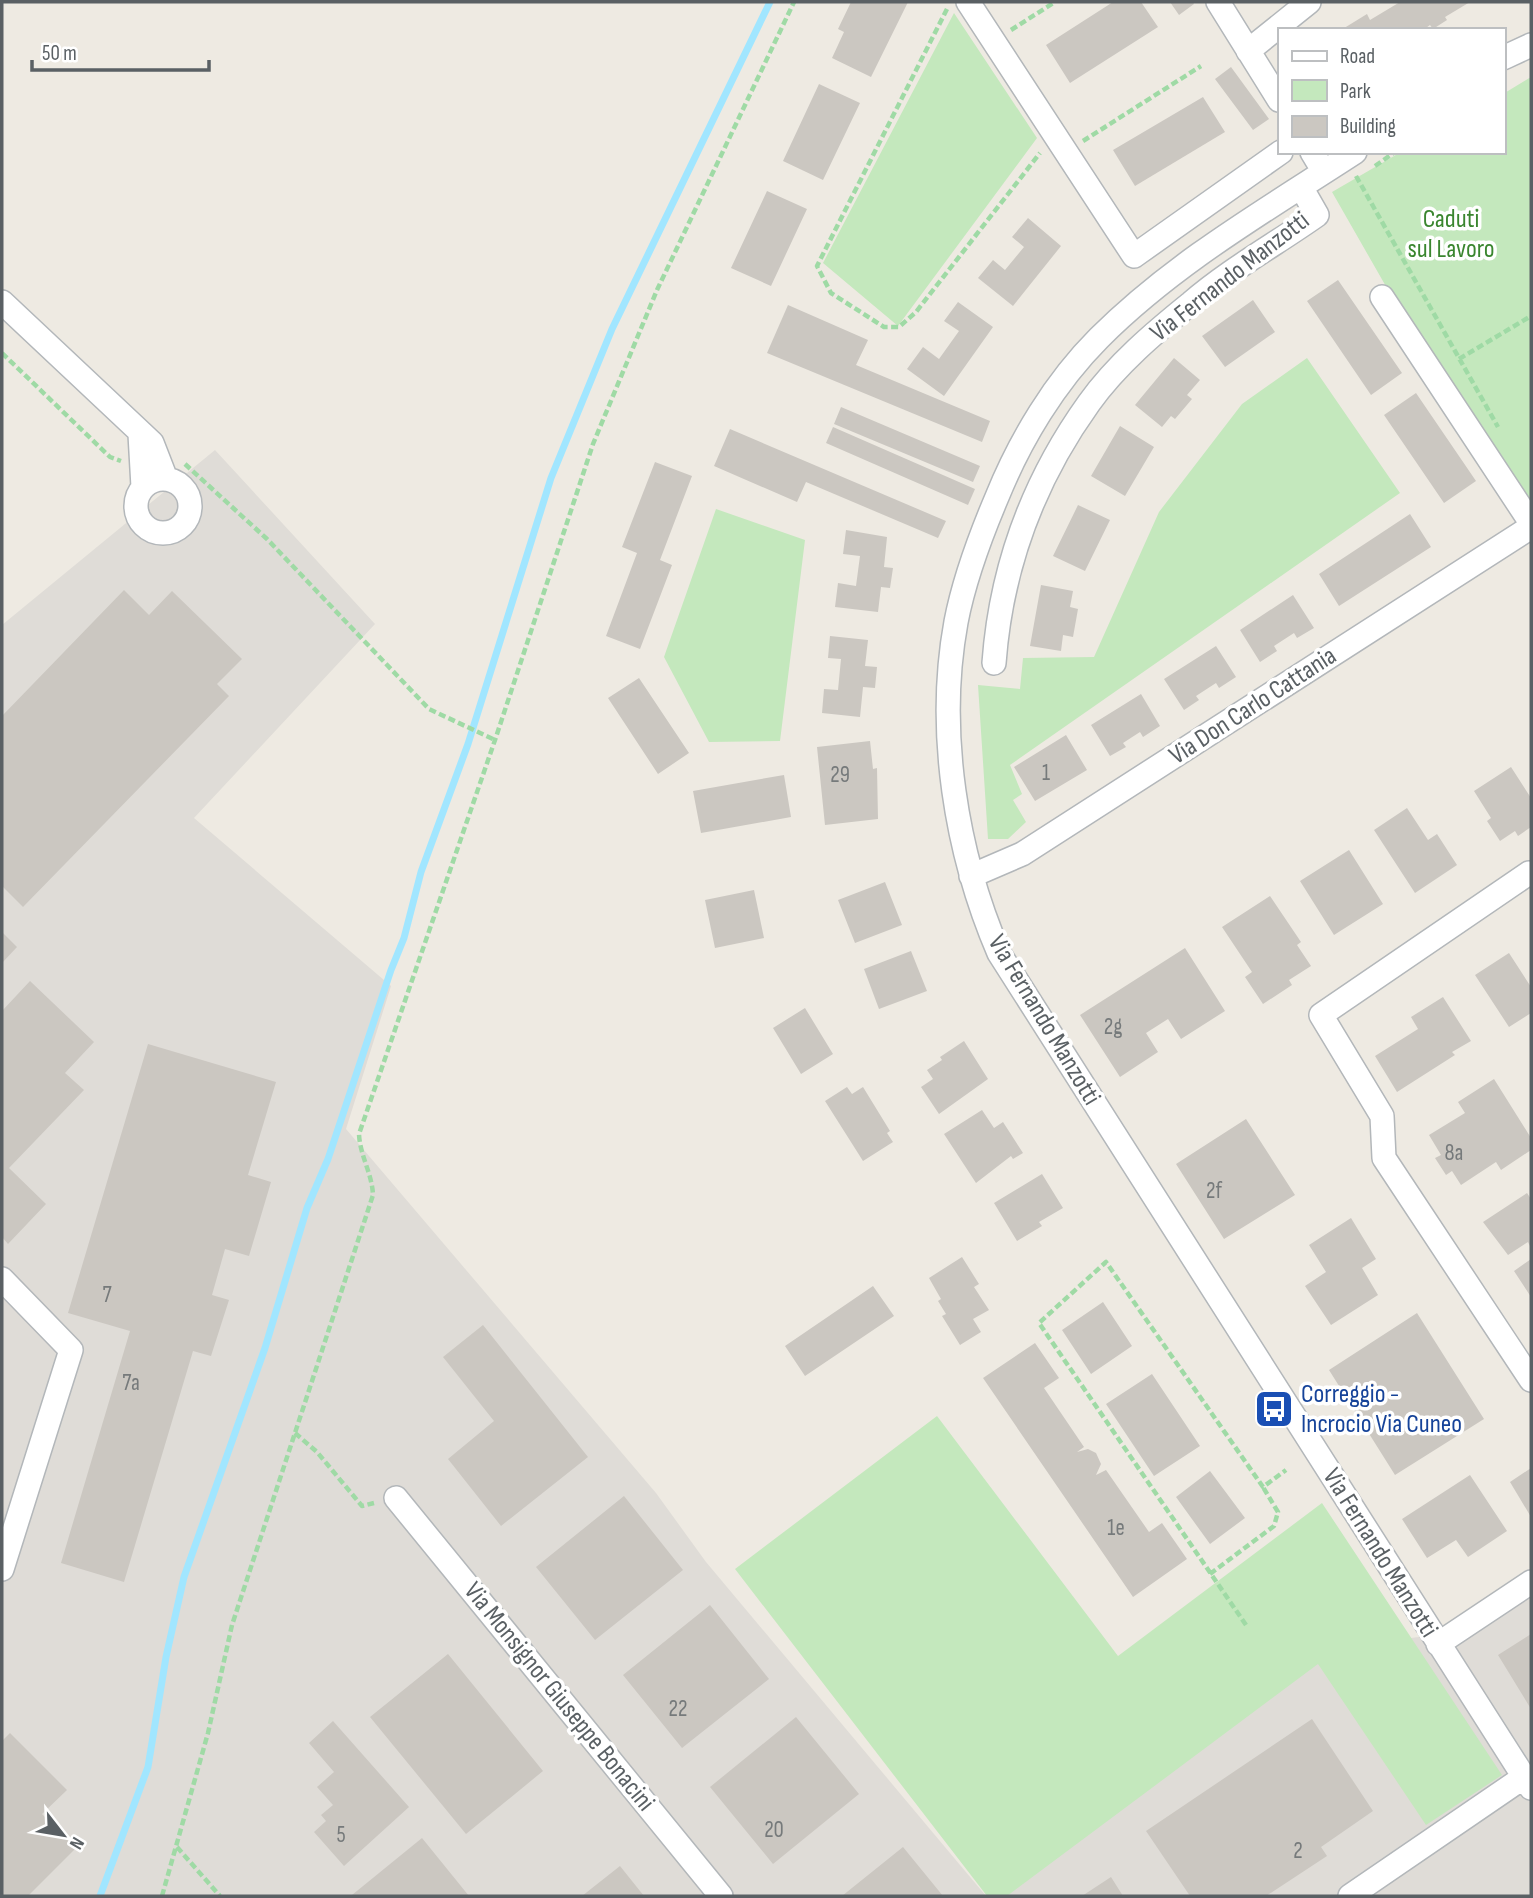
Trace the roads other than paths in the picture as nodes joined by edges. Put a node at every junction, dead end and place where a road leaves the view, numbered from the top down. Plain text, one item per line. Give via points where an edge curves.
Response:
1 (968, 2) edge
2 (1218, 2) edge
3 (1308, 2) edge
4 (1531, 45) edge
5 (1248, 51) junction
6 (1505, 57) edge
7 (1278, 98) edge
8 (1278, 154) edge
9 (1313, 154) edge
10 (1352, 163) edge
11 (1324, 172) junction
12 (1301, 187) junction
13 (1382, 297) dead end
14 (2, 302) edge
15 (150, 456) junction
16 (166, 479) junction
17 (143, 486) junction
18 (1531, 525) edge
19 (993, 663) dead end
20 (1529, 873) dead end
21 (971, 876) junction
22 (2, 1279) edge
23 (1531, 1380) edge
24 (396, 1498) dead end
25 (2, 1569) edge
26 (1531, 1582) edge
27 (1438, 1644) junction
28 (1528, 1782) edge
29 (721, 1896) edge
30 (1350, 1896) edge

1 - 8 street via 1134,256
2 - 5 street
3 - 5 street
4 - 6 street
5 - 7 street
9 - 11 street
10 - 11 street, Via Fernando Manzotti
11 - 12 street, Via Fernando Manzotti
12 - 19 street, Via Fernando Manzotti via 1317,215 1192,301 1127,360 1090,402 1029,509 1010,560
12 - 21 street, Via Fernando Manzotti via 1184,263 1106,331 1045,406 1005,477 971,568 956,622 951,667 953,768
13 - 18 street, Via Don Carlo Cattania
14 - 15 street via 152,443
15 - 16 street
15 - 17 street
16 - 17 street
16 - 17 street via 183,488 190,506 185,522 170,533 156,533 139,521 136,499
18 - 21 street, Via Don Carlo Cattania via 1022,854
20 - 23 street via 1321,1014 1382,1116 1384,1158
21 - 27 street, Via Fernando Manzotti via 999,953
22 - 25 street via 71,1350
24 - 29 street, Via Monsignor Giuseppe Bonacini
26 - 27 street
27 - 28 street, Via Fernando Manzotti
28 - 30 street

